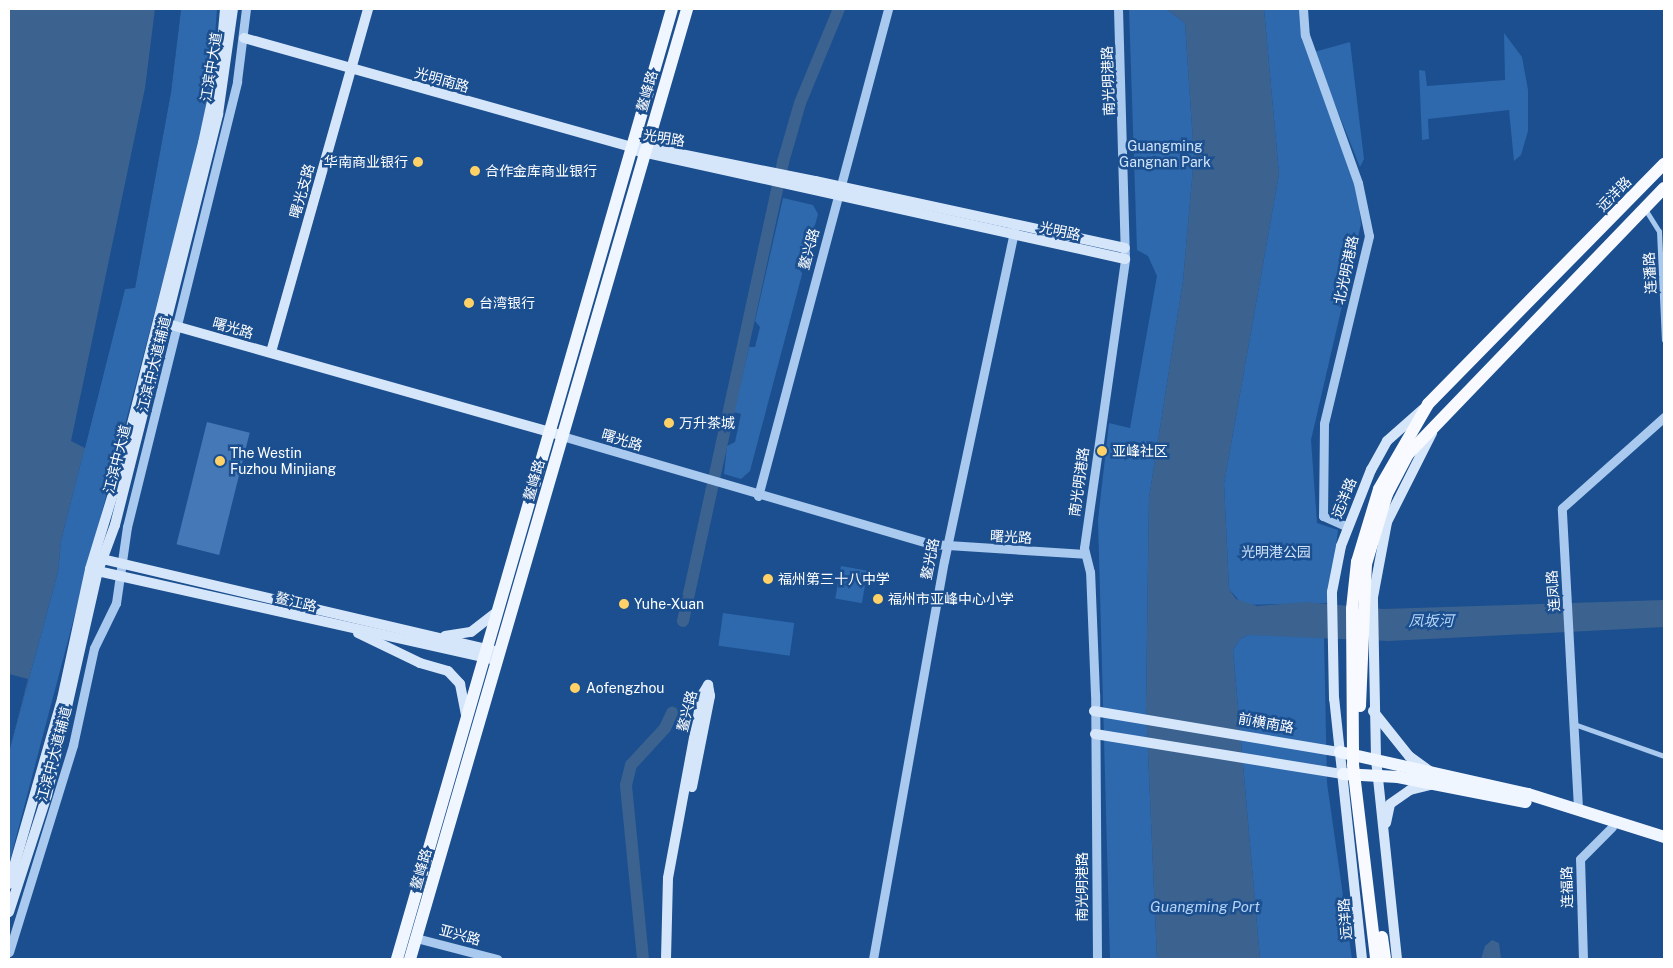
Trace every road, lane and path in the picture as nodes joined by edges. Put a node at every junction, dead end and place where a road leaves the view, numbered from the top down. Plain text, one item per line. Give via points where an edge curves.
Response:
1 (225, 9) edge
2 (233, 9) edge
3 (246, 9) edge
4 (368, 9) edge
5 (672, 9) edge
6 (686, 9) edge
7 (888, 9) edge
8 (1118, 9) edge
9 (1303, 9) edge
10 (244, 38) junction
11 (352, 68) junction
12 (641, 150) junction
13 (1664, 164) edge
14 (1664, 188) edge
15 (838, 191) junction
16 (1645, 208) junction
17 (1014, 230) junction
18 (1125, 253) junction
19 (162, 322) junction
20 (178, 327) junction
21 (1664, 340) edge
22 (271, 352) junction
23 (1428, 404) junction
24 (1664, 417) edge
25 (1439, 419) junction
26 (556, 435) junction
27 (758, 496) junction
28 (1348, 526) junction
29 (946, 547) junction
30 (1084, 554) junction
31 (99, 558) junction
32 (1362, 563) junction
33 (121, 564) junction
34 (94, 570) junction
35 (119, 576) junction
36 (498, 610) junction
37 (344, 626) junction
38 (438, 637) junction
39 (491, 655) junction
40 (1373, 710) junction
41 (1094, 712) junction
42 (466, 720) junction
43 (1574, 724) junction
44 (1095, 734) junction
45 (1340, 752) junction
46 (1664, 756) edge
47 (1376, 758) junction
48 (1430, 771) junction
49 (1343, 774) junction
50 (1377, 774) junction
51 (1430, 785) junction
52 (1578, 808) junction
53 (1612, 827) junction
54 (1384, 832) junction
55 (1664, 837) edge
56 (1664, 845) edge
57 (9, 884) edge
58 (9, 912) edge
59 (416, 938) junction
60 (9, 952) edge
61 (397, 959) edge
62 (410, 959) edge
63 (497, 959) edge
64 (666, 959) edge
65 (673, 959) edge
66 (873, 959) edge
67 (1097, 959) edge
68 (1362, 959) edge
69 (1376, 959) edge
70 (1385, 959) edge
71 (1397, 959) edge
72 (1583, 959) edge

1 - 19 main road, 江滨中大道 via 213,102
2 - 19 main road, 江滨中大道 via 222,96
3 - 10 street, 江滨中大道辅道
4 - 11 main road, 曙光支路
5 - 12 main road, 鳌峰路
6 - 12 main road, 鳌峰路
7 - 15 street, 鳌兴路
8 - 18 street, 南光明港路
9 - 28 street, 北光明港路 via 1305,35 1358,183 1369,236 1324,424 1324,516
10 - 11 main road, 光明南路
10 - 20 street, 江滨中大道辅道 via 238,81
11 - 12 main road, 光明南路
11 - 22 main road, 曙光支路
12 - 15 main road, 光明路
12 - 26 main road, 鳌峰路
13 - 23 highway, 远洋路
14 - 16 highway
15 - 17 main road, 光明路
15 - 27 street, 鳌兴路
16 - 21 street, 连潘路 via 1659,231
16 - 25 highway
17 - 18 main road, 光明路
17 - 29 street, 鳌光路
18 - 30 street, 南光明港路
19 - 20 main road, 曙光路
19 - 31 main road, 江滨中大道
20 - 22 main road, 曙光路
20 - 33 street, 江滨中大道辅道
22 - 26 main road, 曙光路
23 - 28 main road, 远洋路 via 1387,441
23 - 32 highway via 1379,489
24 - 43 street, 连凤路 via 1562,508
25 - 32 highway via 1408,454 1396,474
25 - 40 main road via 1387,522 1373,597
26 - 27 street, 曙光路
26 - 36 main road, 鳌峰路
26 - 39 main road, 鳌峰路
27 - 29 street, 曙光路
28 - 45 main road, 远洋路 via 1337,561 1331,601
29 - 30 street, 曙光路
29 - 66 street, 鳌光路
30 - 41 street, 南光明港路 via 1090,572
31 - 33 main road, 鳌江路
31 - 34 main road, 江滨中大道
32 - 69 highway, bridge via 1352,609 1352,764
32 - 70 highway, bridge via 1361,765
33 - 35 street, 江滨中大道辅道
33 - 38 main road, 鳌江路
34 - 35 main road, 鳌江路
34 - 57 main road, 江滨中大道 via 62,699
34 - 58 main road, 江滨中大道 via 47,795
35 - 37 main road, 鳌江路
35 - 60 street, 江滨中大道辅道 via 116,604 94,648 73,745
36 - 38 main road via 471,632
36 - 39 main road, 鳌峰路
37 - 39 main road, 鳌江路
37 - 42 main road via 420,663 448,671 464,695
38 - 39 main road, 鳌江路
39 - 42 main road, 鳌峰路
39 - 59 main road, 鳌峰路
40 - 47 main road
40 - 48 main road, 前横南路 via 1408,756
41 - 44 street, 南光明港路
41 - 45 main road, 前横南路
42 - 61 main road, 鳌峰路
43 - 46 street
43 - 52 street, 连凤路
44 - 49 main road
44 - 67 street, 南光明港路
45 - 47 main road, 前横南路
45 - 49 main road, 远洋路
47 - 48 main road, 前横南路
47 - 50 main road
48 - 52 main road, 前横南路
49 - 50 main road
49 - 68 main road, 远洋路
50 - 51 main road
50 - 54 main road
51 - 53 main road via 1525,801
51 - 54 main road via 1410,790 1390,804
52 - 55 main road, 前横南路
53 - 56 main road
53 - 72 street, 连福路 via 1580,859
54 - 71 main road
59 - 62 main road, 鳌峰路
59 - 63 street, 亚兴路
64 - 65 main road, 鳌兴路 via 668,878 702,695 708,685 710,696 674,878

